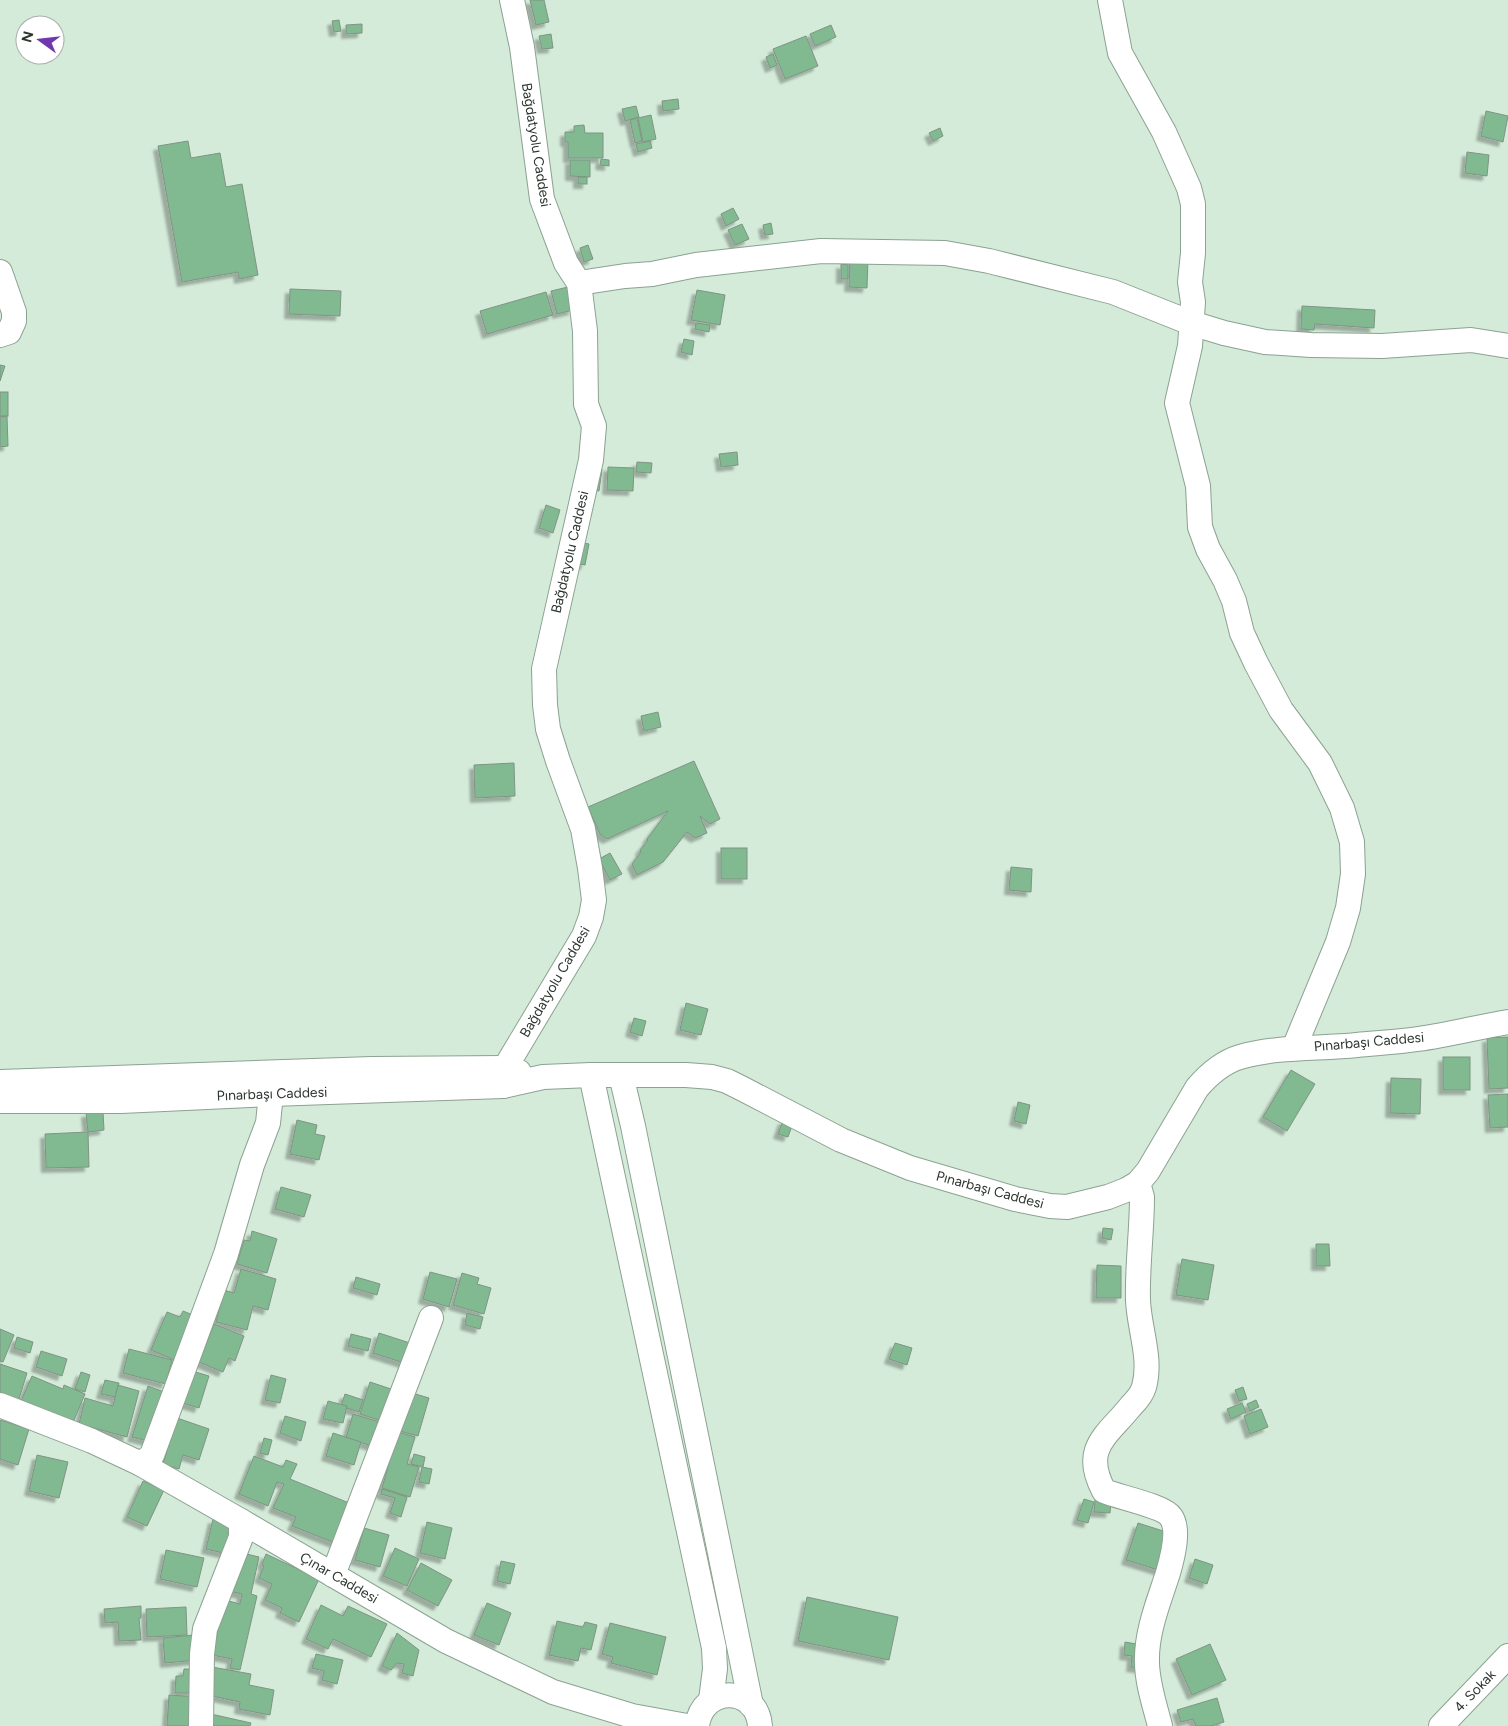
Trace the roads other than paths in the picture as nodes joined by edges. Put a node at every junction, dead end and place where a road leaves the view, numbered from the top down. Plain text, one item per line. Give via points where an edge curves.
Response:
1 (512, 0) edge
2 (1110, 0) edge
3 (0, 272) edge
4 (578, 284) junction
5 (1191, 323) junction
6 (0, 335) edge
7 (1508, 346) edge
8 (1508, 1022) edge
9 (1294, 1048) junction
10 (591, 1075) junction
11 (621, 1075) junction
12 (504, 1077) junction
13 (0, 1082) edge
14 (270, 1083) junction
15 (0, 1100) edge
16 (1138, 1183) junction
17 (431, 1318) dead end
18 (0, 1405) edge
19 (141, 1464) junction
20 (241, 1521) junction
21 (333, 1575) junction
22 (1508, 1656) edge
23 (711, 1700) junction
24 (759, 1720) edge
25 (201, 1726) edge
26 (687, 1726) edge
27 (697, 1726) edge
28 (1160, 1726) edge
29 (1442, 1726) edge

1 - 4 street, Bağdatyolu Caddesi via 522,47 542,199 566,263
2 - 5 street via 1120,53 1164,132 1189,188 1193,204
3 - 6 street via 14,312 9,332
4 - 5 street via 696,265 821,251 945,253 1113,292
4 - 12 street, Bağdatyolu Caddesi via 585,331 586,404 594,426 591,460 544,669 548,729 583,829 594,900 584,936
5 - 7 street via 1224,333 1311,345 1382,346 1471,340
5 - 9 street via 1190,346 1177,403 1198,486 1200,527 1234,601 1242,633 1256,663 1281,710 1320,763 1342,808 1352,842 1353,874 1348,908 1338,942
8 - 9 street, Pınarbaşı Caddesi via 1419,1039
9 - 16 street, Pınarbaşı Caddesi via 1238,1058 1207,1076
10 - 11 street, Pınarbaşı Caddesi
10 - 12 street, Pınarbaşı Caddesi
10 - 23 street via 714,1648
11 - 16 street, Pınarbaşı Caddesi via 686,1075 727,1081 841,1140 910,1168 1015,1200 1066,1207 1108,1197
11 - 24 street
12 - 14 street, Pınarbaşı Caddesi
13 - 14 street, Pınarbaşı Caddesi
14 - 15 street, Pınarbaşı Caddesi via 121,1101
14 - 19 street via 268,1122 226,1254 152,1456
16 - 28 street via 1142,1197 1138,1302 1144,1336 1144,1388 1098,1444 1095,1456 1096,1471 1104,1491 1164,1510 1172,1517 1172,1560 1157,1607 1146,1663
17 - 21 street
18 - 19 street, Çınar Caddesi
19 - 20 street, Çınar Caddesi
20 - 21 street, Çınar Caddesi
20 - 25 street via 241,1538 205,1629
21 - 26 street, Çınar Caddesi via 446,1641 553,1692 632,1716
22 - 29 street, 4. Sokak
23 - 24 street via 732,1695 742,1698
23 - 27 street via 703,1707

